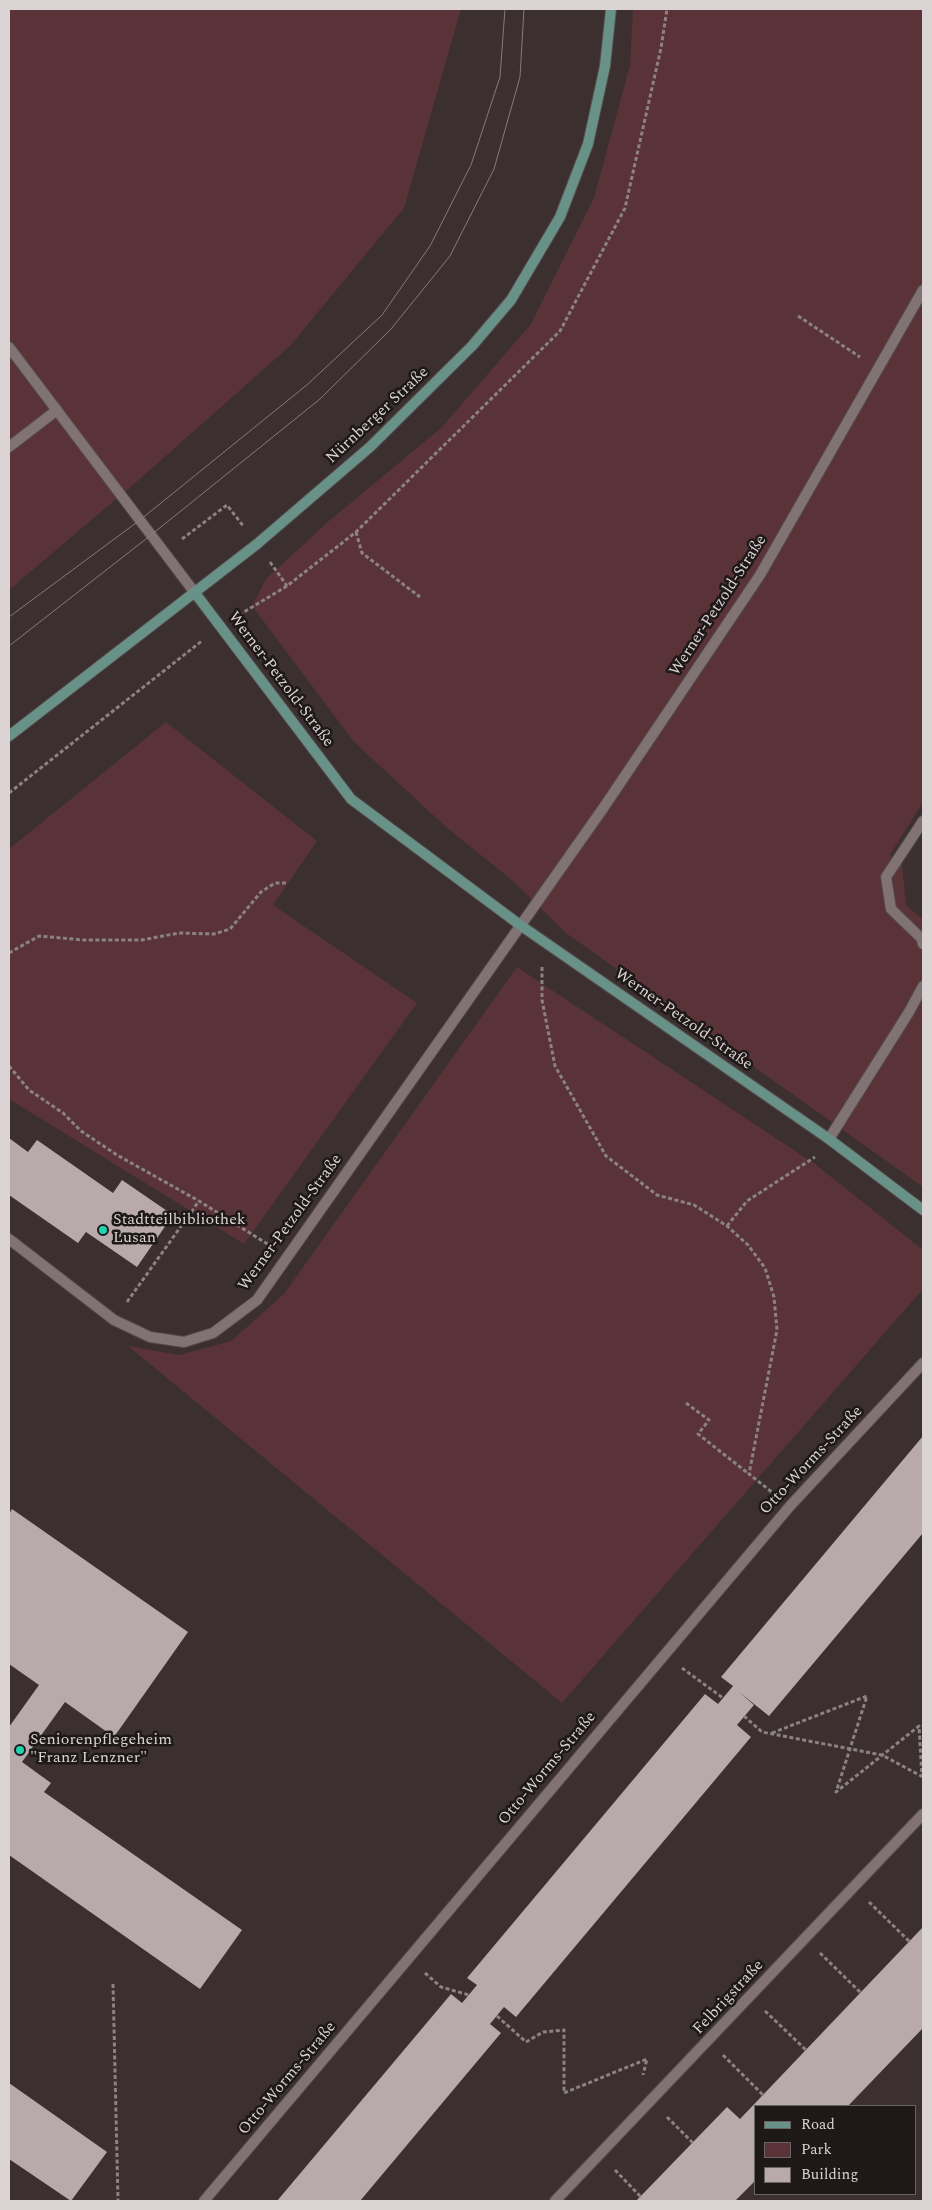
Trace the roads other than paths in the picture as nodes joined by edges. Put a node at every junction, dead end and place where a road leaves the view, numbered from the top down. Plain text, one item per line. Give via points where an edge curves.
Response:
1 (611, 9) edge
2 (923, 290) edge
3 (9, 347) edge
4 (58, 410) junction
5 (9, 447) edge
6 (195, 593) junction
7 (9, 736) edge
8 (923, 821) edge
9 (520, 925) junction
10 (923, 944) edge
11 (923, 986) edge
12 (829, 1139) junction
13 (923, 1210) edge
14 (9, 1239) edge
15 (923, 1364) edge
16 (923, 1814) edge
17 (204, 2201) edge
18 (555, 2201) edge

1 - 6 street, Nürnberger Straße via 605,66 588,144 560,217 511,300 472,346 370,447
2 - 9 street, Werner-Petzold-Straße via 760,575 604,807
3 - 4 street, Werner-Petzold-Straße
4 - 5 street
4 - 6 street, Werner-Petzold-Straße
6 - 7 street, Nürnberger Straße
6 - 9 street, Werner-Petzold-Straße via 351,799
8 - 10 street via 886,877 890,909 922,938
9 - 12 street, Werner-Petzold-Straße
9 - 14 street, Werner-Petzold-Straße via 257,1300 213,1333 184,1342 150,1337 114,1320
11 - 12 street
12 - 13 street, Werner-Petzold-Straße
15 - 17 street, Otto-Worms-Straße via 790,1506
16 - 18 street, Felbrigstraße

